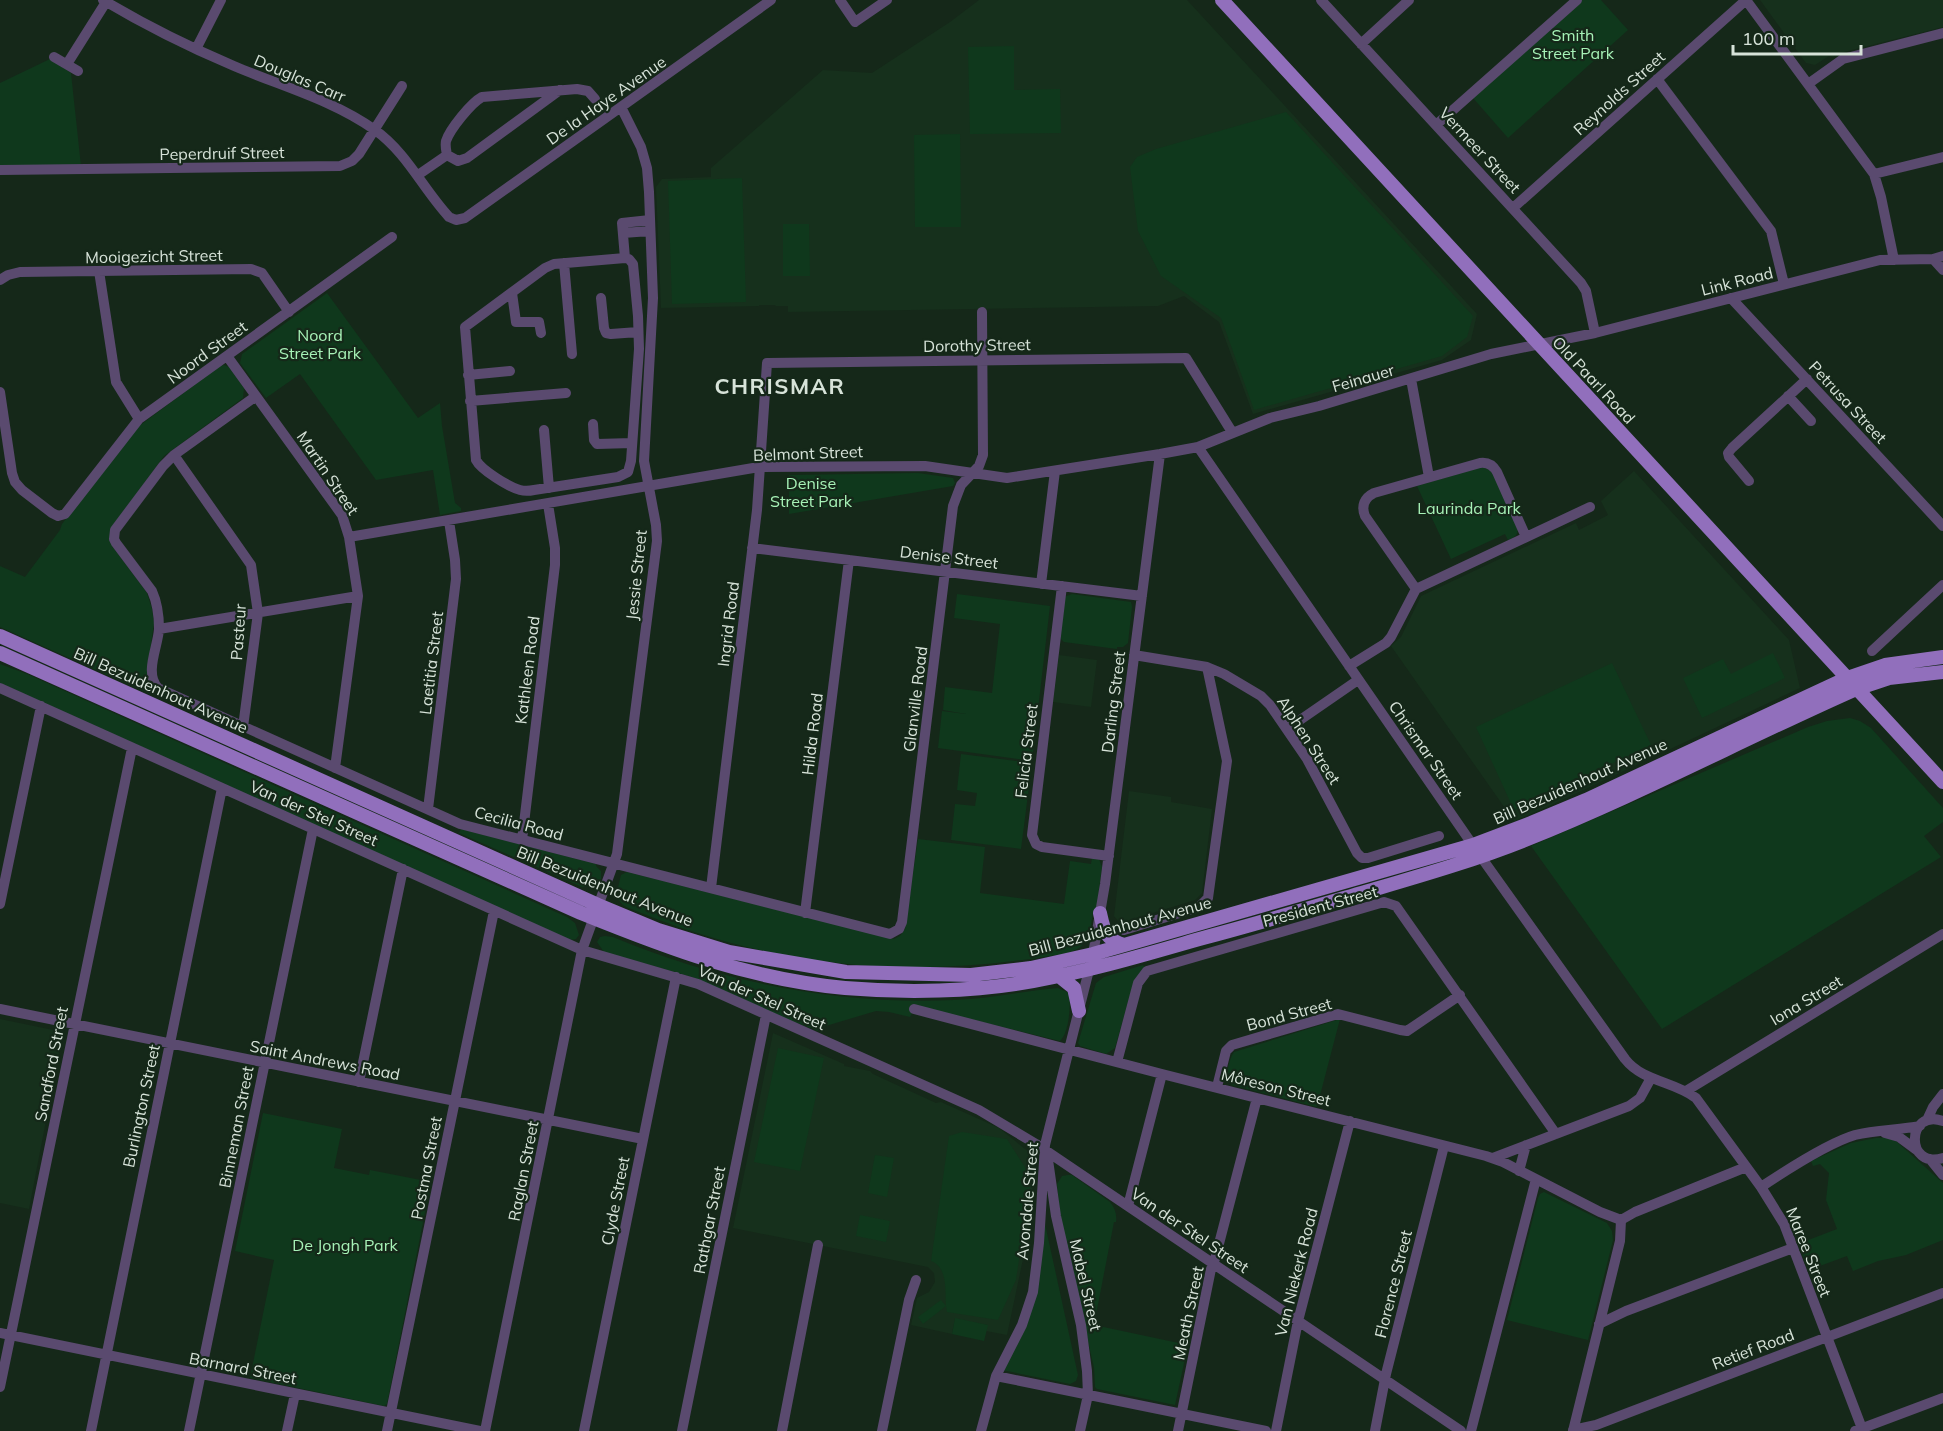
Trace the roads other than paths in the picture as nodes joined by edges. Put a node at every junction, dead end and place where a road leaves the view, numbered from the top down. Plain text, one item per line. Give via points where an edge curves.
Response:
1 (221, 0) edge
2 (771, 0) edge
3 (840, 0) edge
4 (887, 0) edge
5 (1222, 0) edge
6 (1321, 0) edge
7 (1409, 0) edge
8 (1577, 0) edge
9 (1746, 0) edge
10 (105, 1) edge
11 (1943, 33) edge
12 (1361, 44) junction
13 (196, 49) junction
14 (54, 57) dead end
15 (67, 64) junction
16 (78, 71) dead end
17 (1657, 79) junction
18 (1808, 84) junction
19 (402, 86) dead end
20 (560, 90) junction
21 (595, 99) dead end
22 (621, 107) junction
23 (1436, 125) junction
24 (375, 130) junction
25 (447, 155) junction
26 (1943, 157) edge
27 (0, 170) edge
28 (1874, 174) junction
29 (418, 175) junction
30 (1513, 208) junction
31 (456, 220) joint
32 (642, 227) junction
33 (392, 237) dead end
34 (1938, 257) edge
35 (625, 258) junction
36 (1894, 260) junction
37 (564, 263) junction
38 (1943, 270) edge
39 (99, 272) junction
40 (0, 280) edge
41 (1784, 284) junction
42 (512, 292) junction
43 (601, 297) dead end
44 (1731, 298) junction
45 (289, 312) junction
46 (982, 312) dead end
47 (638, 332) junction
48 (541, 333) dead end
49 (1595, 333) junction
50 (1539, 345) junction
51 (572, 354) dead end
52 (227, 356) junction
53 (982, 360) junction
54 (767, 363) joint
55 (510, 371) dead end
56 (468, 375) junction
57 (1411, 379) junction
58 (1807, 379) junction
59 (566, 393) dead end
60 (0, 395) edge
61 (256, 396) junction
62 (1788, 396) junction
63 (470, 401) junction
64 (139, 419) junction
65 (1810, 421) dead end
66 (593, 424) dead end
67 (544, 430) dead end
68 (1232, 432) junction
69 (632, 443) junction
70 (1198, 447) junction
71 (1160, 454) junction
72 (174, 455) junction
73 (759, 467) junction
74 (1055, 471) junction
75 (972, 473) junction
76 (1429, 477) junction
77 (1749, 481) dead end
78 (648, 487) junction
79 (549, 488) junction
80 (548, 504) junction
81 (1590, 507) dead end
82 (449, 520) junction
83 (1943, 526) edge
84 (349, 537) junction
85 (1526, 537) junction
86 (752, 548) junction
87 (849, 560) junction
88 (946, 571) junction
89 (1041, 584) junction
90 (1943, 585) edge
91 (1062, 586) junction
92 (1416, 589) junction
93 (358, 596) junction
94 (1142, 597) junction
95 (258, 613) junction
96 (159, 629) junction
97 (0, 636) edge
98 (1872, 651) dead end
99 (0, 653) edge
100 (1134, 655) junction
101 (1943, 657) edge
102 (1349, 666) junction
103 (1207, 667) junction
104 (1943, 672) edge
105 (1847, 678) junction
106 (1358, 680) junction
107 (0, 688) edge
108 (1856, 689) junction
109 (41, 706) junction
110 (243, 727) junction
111 (1287, 729) junction
112 (132, 747) junction
113 (335, 768) junction
114 (1943, 782) edge
115 (222, 788) junction
116 (428, 809) junction
117 (313, 829) junction
118 (1440, 836) dead end
119 (522, 840) junction
120 (1477, 851) junction
121 (1109, 856) junction
122 (615, 864) junction
123 (403, 869) junction
124 (711, 888) junction
125 (0, 904) edge
126 (494, 911) junction
127 (596, 911) junction
128 (805, 913) junction
129 (1100, 913) junction
130 (1124, 930) dead end
131 (897, 932) joint
132 (1943, 934) edge
133 (1124, 945) junction
134 (582, 950) junction
135 (1093, 954) junction
136 (1089, 969) junction
137 (1059, 976) junction
138 (676, 977) junction
139 (1460, 995) junction
140 (0, 1009) edge
141 (914, 1009) dead end
142 (1079, 1011) junction
143 (766, 1015) junction
144 (74, 1024) junction
145 (169, 1044) junction
146 (1069, 1050) junction
147 (264, 1062) junction
148 (1117, 1062) junction
149 (1633, 1068) joint
150 (1162, 1074) junction
151 (1651, 1078) junction
152 (359, 1082) junction
153 (1217, 1087) junction
154 (1686, 1091) junction
155 (1943, 1094) edge
156 (1257, 1098) junction
157 (454, 1101) junction
158 (548, 1120) junction
159 (1350, 1121) junction
160 (1943, 1121) edge
161 (1924, 1123) junction
162 (1880, 1131) junction
163 (1556, 1134) junction
164 (643, 1139) junction
165 (1526, 1145) junction
166 (1444, 1146) junction
167 (1045, 1149) junction
168 (1918, 1151) junction
169 (1493, 1158) junction
170 (1943, 1158) edge
171 (1930, 1159) junction
172 (1746, 1167) junction
173 (1519, 1171) junction
174 (1943, 1175) edge
175 (1536, 1179) junction
176 (1761, 1187) junction
177 (1128, 1206) junction
178 (1621, 1220) junction
179 (818, 1245) dead end
180 (1793, 1248) junction
181 (1213, 1264) junction
182 (916, 1280) dead end
183 (1943, 1293) edge
184 (1604, 1305) junction
185 (1626, 1311) junction
186 (1298, 1321) junction
187 (1599, 1324) junction
188 (5, 1334) edge
189 (1827, 1338) junction
190 (105, 1356) junction
191 (201, 1375) junction
192 (996, 1376) junction
193 (1385, 1381) junction
194 (0, 1387) edge
195 (294, 1394) junction
196 (1088, 1395) junction
197 (1943, 1398) edge
198 (391, 1414) junction
199 (1182, 1414) junction
200 (1860, 1430) edge
201 (91, 1431) edge
202 (189, 1431) edge
203 (287, 1431) edge
204 (387, 1431) edge
205 (480, 1431) edge
206 (485, 1431) edge
207 (584, 1431) edge
208 (682, 1431) edge
209 (782, 1431) edge
210 (882, 1431) edge
211 (981, 1431) edge
212 (1080, 1431) edge
213 (1178, 1431) edge
214 (1266, 1431) edge
215 (1276, 1431) edge
216 (1375, 1431) edge
217 (1461, 1431) edge
218 (1471, 1431) edge
219 (1573, 1431) edge

1 - 13 street
2 - 22 street, De la Haye Avenue
3 - 4 street via 855,22
5 - 50 main road, Old Paarl Road
6 - 12 street, Vermeer Street
7 - 12 street
8 - 23 street
9 - 17 street, Reynolds Street
9 - 18 street
10 - 13 street, Douglas Carr
10 - 15 street
11 - 18 street via 1842,59
12 - 23 street, Vermeer Street
13 - 24 street, Douglas Carr via 311,96
14 - 15 street
15 - 16 street
17 - 30 street, Reynolds Street
17 - 41 street via 1771,231
18 - 28 street
19 - 24 street, Peperdruif Street
20 - 21 street via 584,89
20 - 25 street via 462,161
20 - 25 street via 476,100 449,135
22 - 31 street, De la Haye Avenue via 465,218
22 - 32 street, Jessie Street via 636,133 647,168
23 - 30 street, Vermeer Street
24 - 27 street, Peperdruif Street via 356,158 340,166
24 - 29 street, Douglas Carr
25 - 29 street
26 - 28 street
28 - 36 street
29 - 31 street, Douglas Carr via 446,214
30 - 49 street, Vermeer Street via 1583,285
32 - 35 street via 623,228
32 - 78 street, Jessie Street via 653,298 644,461
33 - 45 street, Noord Street
34 - 36 street, Link Road
34 - 38 street
35 - 37 street
35 - 47 street via 633,264
36 - 41 street, Link Road
37 - 42 street via 545,268
37 - 51 street
39 - 40 street, Mooigezicht Street via 20,272
39 - 45 street, Mooigezicht Street via 257,270
39 - 64 street via 116,382
41 - 44 street, Link Road
42 - 48 street via 516,322 538,322
42 - 56 street via 465,327
43 - 47 street via 606,333
44 - 49 street, Link Road
44 - 58 street, Petrusa Street
45 - 52 street, Noord Street
46 - 53 street, Glanville Road
47 - 69 street
49 - 50 street, Link Road
50 - 57 street, Feinauer via 1474,359
50 - 105 main road, Old Paarl Road
52 - 61 street, Martin Street
52 - 64 street, Noord Street
53 - 54 street, Dorothy Street
53 - 68 street, Dorothy Street via 1186,358
53 - 75 street, Glanville Road via 984,447 979,466
54 - 73 street, Ingrid Road
55 - 56 street
56 - 63 street
57 - 68 street, Feinauer
57 - 76 street
58 - 62 street
58 - 83 street, Petrusa Street
59 - 63 street
60 - 64 street, Noord Street via 15,482 52,513 62,515
61 - 72 street
61 - 84 street, Martin Street via 342,515
62 - 65 street
62 - 77 street via 1728,453
63 - 79 street via 479,466 521,491
66 - 69 street via 597,444
67 - 79 street
68 - 70 street, Feinauer
69 - 79 street via 630,468 624,475
70 - 71 street, Belmont Street
70 - 102 street, Chrismar Street
71 - 74 street, Belmont Street
71 - 94 street, Darling Street
72 - 95 street, Pasteur via 248,558
72 - 96 street via 114,535 154,596
73 - 75 street, Belmont Street via 926,466
73 - 78 street, Belmont Street
73 - 86 street, Ingrid Road
74 - 75 street, Belmont Street via 1007,478
74 - 89 street
75 - 88 street, Glanville Road via 961,486 953,506
76 - 85 street via 1480,463 1493,466
76 - 92 street via 1374,493 1365,500 1363,508
78 - 80 street, Belmont Street
78 - 122 street, Jessie Street via 657,541
80 - 82 street, Belmont Street
80 - 119 street, Kathleen Road via 555,565
81 - 85 street
82 - 84 street, Belmont Street
82 - 116 street, Laetitia Street via 456,579
84 - 93 street, Martin Street
85 - 92 street
86 - 87 street, Denise Street
86 - 124 street, Ingrid Road
87 - 88 street, Denise Street
87 - 128 street, Hilda Road
88 - 89 street, Denise Street
88 - 131 street, Glanville Road via 902,922
89 - 91 street, Denise Street
90 - 98 street
91 - 94 street, Denise Street
91 - 121 street, Felicia Street via 1032,835 1042,847
92 - 102 street via 1386,643
93 - 95 street
93 - 113 street, Martin Street
94 - 100 street, Darling Street
95 - 96 street
95 - 110 street, Pasteur
96 - 110 street, Cecilia Road via 153,683 160,690
97 - 127 main road, Bill Bezuidenhout Avenue
99 - 127 main road, Bill Bezuidenhout Avenue
100 - 103 street, Alphen Street
100 - 121 street, Darling Street
101 - 105 main road, Bill Bezuidenhout Avenue via 1885,665
102 - 106 street, Chrismar Street
103 - 111 street, Alphen Street via 1261,696
103 - 130 street via 1227,761 1208,898 1199,907
104 - 108 main road, Bill Bezuidenhout Avenue via 1888,678
105 - 108 main road, Old Paarl Road
105 - 120 main road, Bill Bezuidenhout Avenue
106 - 111 street
106 - 120 street, Chrismar Street
107 - 109 street, Van der Stel Street
108 - 114 main road, Old Paarl Road
108 - 120 main road, Bill Bezuidenhout Avenue via 1614,802
109 - 112 street, Van der Stel Street
109 - 125 street
110 - 113 street, Cecilia Road
111 - 118 street, Alphen Street via 1359,856 1368,858
112 - 115 street, Van der Stel Street
112 - 144 street, Sandford Street
113 - 116 street, Cecilia Road
115 - 117 street, Van der Stel Street
115 - 145 street, Burlington Street
116 - 119 street, Cecilia Road via 460,824
117 - 123 street, Van der Stel Street
117 - 147 street, Binneman Street
119 - 122 street, Cecilia Road
120 - 133 main road, Bill Bezuidenhout Avenue
120 - 136 main road, Bill Bezuidenhout Avenue via 1227,932
120 - 149 street, Chrismar Street
121 - 129 street, Darling Street
122 - 124 street, Cecilia Road
122 - 127 street, Jessie Street
123 - 126 street, Van der Stel Street
123 - 152 street
124 - 128 street, Cecilia Road
126 - 134 street, Van der Stel Street
126 - 157 street, Postma Street
127 - 134 street, Raglan Street
127 - 135 main road, Bill Bezuidenhout Avenue via 729,952 846,972 971,975 1031,968
127 - 137 main road, Bill Bezuidenhout Avenue via 697,958 762,976 844,988 969,988
128 - 131 street, Cecilia Road via 886,933
129 - 133 main road via 1109,938
129 - 135 street, Darling Street
132 - 154 street, Iona Street
133 - 135 main road, Bill Bezuidenhout Avenue
134 - 138 street, Van der Stel Street
134 - 158 street, Raglan Street
135 - 136 street, Darling Street
136 - 137 main road, Bill Bezuidenhout Avenue
136 - 142 street, Avondale Street
137 - 142 main road via 1075,991
138 - 143 street, Van der Stel Street
138 - 164 street, Clyde Street
139 - 148 street, President Street via 1396,906 1378,903 1147,971 1139,979
139 - 153 street, Bond Street via 1407,1030 1338,1014 1230,1046
139 - 163 street, President Street
140 - 144 street, Saint Andrews Road
141 - 146 street, Môreson Street
142 - 146 street, Avondale Street
143 - 167 street, Van der Stel Street via 979,1110
143 - 208 street, Rathgar Street
144 - 145 street, Saint Andrews Road
144 - 188 street, Sandford Street
145 - 147 street, Saint Andrews Road
145 - 190 street, Burlington Street
146 - 148 street, Môreson Street
146 - 167 street, Avondale Street
147 - 152 street, Saint Andrews Road
147 - 191 street, Binneman Street
148 - 150 street, Môreson Street
149 - 151 street, Maree Street
150 - 153 street, Môreson Street
150 - 177 street
151 - 154 street, Maree Street
151 - 163 street via 1632,1104
152 - 157 street, Saint Andrews Road
153 - 156 street, Môreson Street
154 - 172 street, Maree Street via 1699,1102
155 - 161 street
156 - 159 street, Môreson Street
156 - 181 street, Meath Street
157 - 158 street, Saint Andrews Road
157 - 198 street, Postma Street
158 - 164 street, Saint Andrews Road
158 - 206 street, Raglan Street
159 - 166 street, Môreson Street
159 - 186 street, Van Niekerk Road
160 - 161 street
161 - 162 street
161 - 168 street via 1914,1138
162 - 168 street via 1899,1137
162 - 176 street via 1837,1142
163 - 165 street
164 - 207 street, Clyde Street
165 - 169 street
165 - 173 street
166 - 169 street, Môreson Street
166 - 193 street, Florence Street
167 - 177 street, Van der Stel Street
167 - 192 street, Avondale Street via 1033,1292 1022,1325
167 - 196 street, Mabel Street via 1081,1325
168 - 171 street
169 - 173 street, Môreson Street
170 - 171 street
171 - 174 street
172 - 176 street, Maree Street
172 - 178 street
173 - 175 street, Môreson Street
175 - 178 street, Môreson Street
175 - 218 street
176 - 180 street, Maree Street via 1784,1224
177 - 181 street, Van der Stel Street
178 - 184 street via 1620,1241
179 - 209 street
180 - 185 street
180 - 189 street, Maree Street
181 - 186 street, Van der Stel Street
181 - 199 street, Meath Street
182 - 210 street
183 - 189 street, Retief Road
184 - 185 street via 1613,1312
184 - 187 street
185 - 187 street
186 - 193 street, Van der Stel Street
186 - 215 street, Van Niekerk Road
187 - 219 street
188 - 190 street, Barnard Street
188 - 194 street, Sandford Street
189 - 200 street, Maree Street
189 - 219 street, Retief Road
190 - 191 street, Barnard Street
190 - 201 street, Burlington Street
191 - 195 street, Barnard Street
191 - 202 street, Binneman Street
192 - 196 street
192 - 211 street, Avondale Street
193 - 216 street, Florence Street
193 - 217 street, Van der Stel Street
195 - 198 street, Barnard Street
195 - 203 street
196 - 199 street
196 - 212 street, Mabel Street
197 - 200 street
198 - 204 street, Postma Street
198 - 205 street, Barnard Street
199 - 213 street, Meath Street
199 - 214 street

